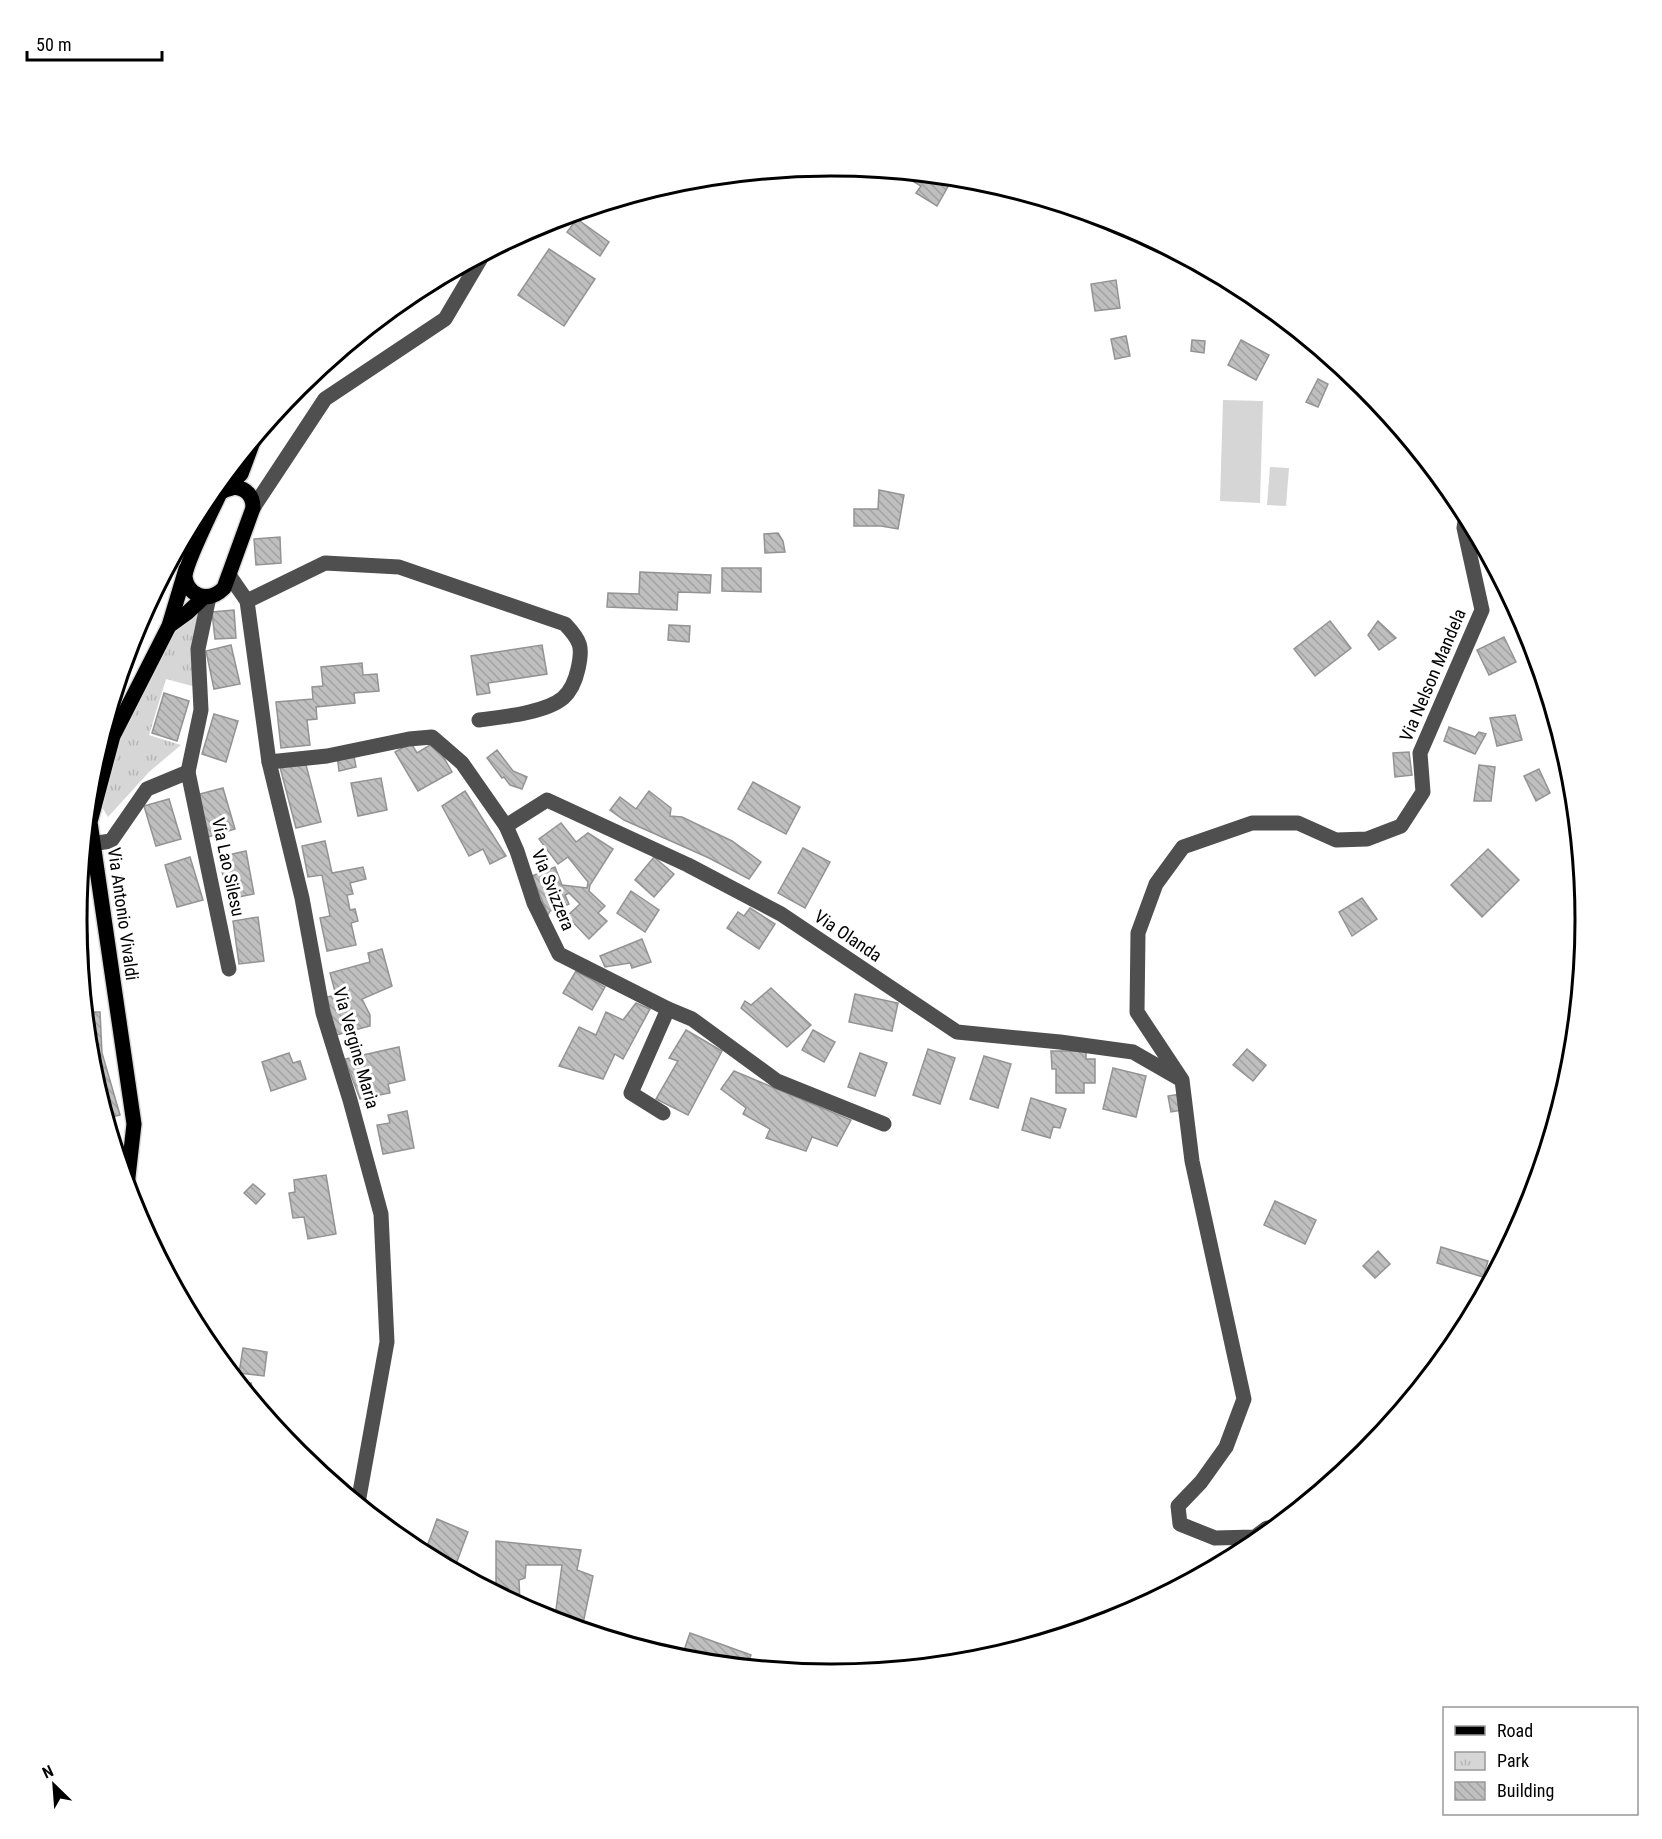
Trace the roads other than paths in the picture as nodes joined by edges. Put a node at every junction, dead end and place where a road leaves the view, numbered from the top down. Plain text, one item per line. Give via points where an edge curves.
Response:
1 (477, 265) edge
2 (246, 461) edge
3 (241, 474) junction
4 (235, 475) edge
5 (223, 491) edge
6 (222, 492) edge
7 (247, 492) junction
8 (253, 508) junction
9 (204, 519) edge
10 (1465, 530) edge
11 (186, 569) junction
12 (229, 574) junction
13 (206, 597) junction
14 (247, 601) junction
15 (169, 626) junction
16 (479, 720) dead end
17 (269, 762) junction
18 (188, 772) junction
19 (98, 792) edge
20 (506, 826) junction
21 (91, 845) edge
22 (90, 854) edge
23 (229, 969) dead end
24 (668, 1009) junction
25 (1182, 1080) junction
26 (663, 1113) dead end
27 (884, 1125) dead end
28 (129, 1167) edge
29 (359, 1495) edge
30 (1245, 1537) edge

1 - 8 street via 445,319 325,399
2 - 3 main road
3 - 4 street
3 - 5 main road, Via Antonio Vivaldi
3 - 7 main road
6 - 7 main road via 235,487
7 - 8 main road
8 - 12 main road, Via Antonio Vivaldi
9 - 11 main road, Via Antonio Vivaldi
10 - 25 street, Via Nelson Mandela via 1482,610 1420,753 1423,792 1401,826 1367,839 1336,840 1298,823 1252,823 1183,847 1156,884 1138,933 1137,1012
11 - 13 main road via 189,589
11 - 15 main road, Via Antonio Vivaldi
12 - 13 main road, Via Antonio Vivaldi via 221,591
12 - 14 street, Via Vergine Maria
13 - 15 main road, Via Antonio Vivaldi
13 - 18 street, Via Lao Silesu via 198,649 201,710
14 - 16 street via 325,563 399,567 565,624 578,637 582,653 565,697 513,715
14 - 17 street, Via Vergine Maria
15 - 19 main road, Via Antonio Vivaldi via 113,736
17 - 20 street, Via Svizzera via 432,738 462,763
17 - 29 street, Via Vergine Maria via 302,898 322,1013 381,1214 387,1342
18 - 21 street via 147,789 111,841
18 - 23 street, Via Lao Silesu
20 - 24 street, Via Svizzera via 534,903 560,954
20 - 25 street, Via Olanda via 547,800 688,865 781,914 957,1032 1133,1052
22 - 28 main road, Via Antonio Vivaldi via 134,1124
24 - 26 street via 630,1093
24 - 27 street, Via Svizzera via 692,1019 777,1081
25 - 30 street via 1192,1161 1244,1399 1226,1447 1178,1506 1180,1524 1215,1538

